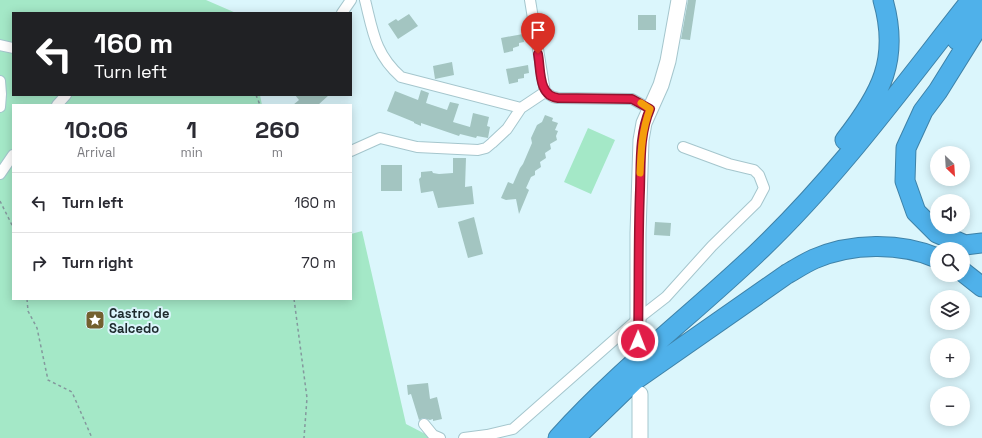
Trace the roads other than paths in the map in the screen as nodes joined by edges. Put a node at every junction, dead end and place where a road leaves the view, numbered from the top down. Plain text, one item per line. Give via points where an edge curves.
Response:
1 (351, 0) edge
2 (365, 0) edge
3 (530, 0) edge
4 (679, 0) edge
5 (883, 0) edge
6 (971, 0) edge
7 (982, 8) edge
8 (343, 12) edge
9 (982, 20) edge
10 (0, 45) edge
11 (12, 48) edge
12 (0, 82) edge
13 (544, 92) junction
14 (65, 96) edge
15 (58, 104) edge
16 (0, 107) edge
17 (521, 108) junction
18 (650, 109) junction
19 (682, 147) dead end
20 (352, 151) edge
21 (12, 156) edge
22 (0, 174) edge
23 (982, 243) edge
24 (930, 256) edge
25 (970, 278) edge
26 (982, 287) edge
27 (638, 318) junction
28 (668, 334) junction
29 (638, 341) dead end
30 (635, 388) junction
31 (424, 424) dead end
32 (440, 438) edge
33 (464, 438) edge
34 (558, 438) edge
35 (575, 438) edge
36 (640, 438) edge

1 - 8 street
2 - 17 street via 378,50 388,66 401,77
3 - 13 street
4 - 18 street via 668,61
5 - 28 highway via 891,41 888,59 883,78 857,124 816,178
6 - 28 highway via 858,144 808,202 758,252
7 - 30 highway via 868,152 819,209
9 - 23 highway via 923,111 906,148 905,181 916,212 937,232 965,245
10 - 11 street
12 - 16 street
13 - 17 street
13 - 18 street via 558,98 632,99
14 - 15 street
17 - 20 street via 506,129 486,148 478,150 416,147 380,138
18 - 27 street via 644,123 642,140
19 - 27 street via 754,170 759,174 764,188 756,203 712,246 666,297
21 - 22 street
24 - 30 highway via 911,249 860,247 814,258 787,274
25 - 26 highway
27 - 29 street
27 - 33 street via 513,429
28 - 34 highway via 589,403
30 - 35 highway
30 - 36 street
31 - 32 street via 433,435

